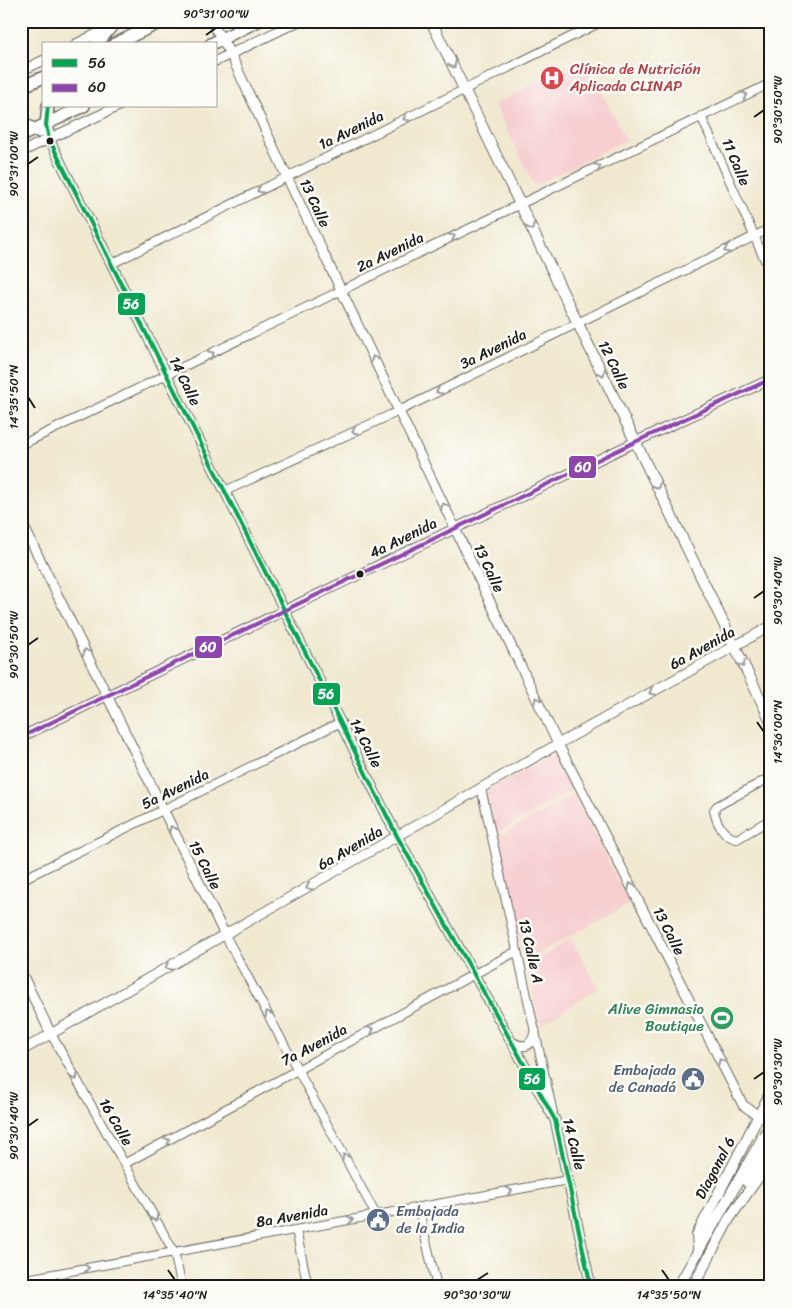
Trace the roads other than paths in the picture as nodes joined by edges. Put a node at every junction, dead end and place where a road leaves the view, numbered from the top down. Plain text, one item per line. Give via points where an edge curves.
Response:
1 (123, 21) edge
2 (163, 21) edge
3 (211, 21) edge
4 (258, 21) edge
5 (299, 21) edge
6 (432, 21) edge
7 (603, 21) edge
8 (111, 27) junction
9 (223, 38) junction
10 (80, 42) edge
11 (99, 42) edge
12 (119, 42) edge
13 (215, 42) edge
14 (231, 55) junction
15 (42, 61) edge
16 (218, 61) edge
17 (21, 71) edge
18 (39, 79) edge
19 (771, 82) edge
20 (21, 87) edge
21 (465, 89) junction
22 (47, 108) edge
23 (80, 108) edge
24 (115, 108) edge
25 (701, 116) junction
26 (21, 122) edge
27 (41, 127) junction
28 (21, 136) edge
29 (49, 138) junction
30 (21, 152) edge
31 (287, 177) junction
32 (520, 205) junction
33 (771, 228) edge
34 (753, 237) junction
35 (112, 264) junction
36 (771, 274) edge
37 (342, 291) junction
38 (578, 323) junction
39 (167, 375) junction
40 (771, 380) edge
41 (399, 410) junction
42 (635, 442) junction
43 (21, 445) edge
44 (225, 492) junction
45 (21, 520) edge
46 (455, 528) junction
47 (285, 610) junction
48 (771, 626) edge
49 (734, 646) junction
50 (107, 696) junction
51 (771, 721) edge
52 (341, 722) junction
53 (21, 737) edge
54 (558, 744) junction
55 (771, 777) edge
56 (481, 788) junction
57 (162, 810) junction
58 (771, 819) edge
59 (397, 836) junction
60 (21, 880) edge
61 (225, 935) junction
62 (518, 951) junction
63 (21, 972) edge
64 (474, 975) junction
65 (535, 1031) junction
66 (51, 1034) junction
67 (512, 1042) junction
68 (21, 1051) edge
69 (298, 1069) junction
70 (546, 1081) junction
71 (537, 1089) junction
72 (771, 1092) edge
73 (765, 1103) junction
74 (743, 1105) junction
75 (759, 1116) junction
76 (771, 1119) edge
77 (555, 1120) junction
78 (766, 1132) dead end
79 (771, 1143) edge
80 (771, 1159) edge
81 (124, 1164) junction
82 (568, 1180) junction
83 (738, 1205) junction
84 (418, 1207) junction
85 (376, 1215) junction
86 (296, 1230) junction
87 (698, 1248) junction
88 (174, 1252) junction
89 (21, 1280) edge
90 (182, 1287) edge
91 (308, 1287) edge
92 (437, 1287) edge
93 (591, 1287) edge
94 (678, 1287) edge
95 (693, 1287) edge

1 - 8 street
2 - 12 main road
3 - 9 street, 13 Calle
4 - 9 main road
5 - 14 street
6 -> 21 main road, 12 Calle
7 - 21 street, 1a Avenida
8 - 10 street
8 - 11 main road
9 - 13 main road
9 - 14 street, 13 Calle
14 - 16 street
14 - 31 street, 13 Calle
15 - 17 street
18 - 20 main road
25 -> 19 street, 2a Avenida
21 -> 31 street, 1a Avenida
21 - 32 main road, 12 Calle
22 - 27 main road
23 - 27 main road
24 - 29 street
32 -> 25 street, 2a Avenida
25 - 34 street, 11 Calle
26 - 27 main road
27 - 28 main road
27 - 29 main road
29 - 30 street
29 - 35 street, 14 Calle
31 -> 35 street, 1a Avenida
31 - 37 street, 13 Calle
37 -> 32 street, 2a Avenida
32 -> 38 main road, 12 Calle
33 - 34 street, 3a Avenida
34 - 36 street, 11 Calle
34 -> 38 street, 3a Avenida
35 - 39 street, 14 Calle
39 -> 37 street, 2a Avenida
41 -> 37 street, 13 Calle
38 -> 41 street, 3a Avenida
38 -> 42 main road, 12 Calle
39 - 43 street, 2a Avenida
39 - 44 street, 14 Calle
40 - 42 street, 4a Avenida
41 -> 44 street, 3a Avenida
46 -> 41 street, 13 Calle
42 - 46 street, 4a Avenida
42 -> 49 main road, 12 Calle
44 - 47 street, 14 Calle
50 -> 45 street, 15 Calle
46 - 47 street, 4a Avenida
54 -> 46 street, 13 Calle
47 - 50 street, 4a Avenida
47 - 52 street, 14 Calle
48 - 49 street, 6a Avenida
49 -> 51 main road, 12 Calle
49 -> 54 street, 6a Avenida
50 - 53 street, 4a Avenida
50 - 57 street, 15 Calle
52 - 57 street, 5a Avenida
52 - 59 street, 14 Calle
54 - 56 street, 6a Avenida
74 -> 54 street, 13 Calle
55 - 58 street via 714,810 724,833 738,839
56 - 59 street, 6a Avenida
56 - 62 street, 13 Calle A
57 - 60 street, 5a Avenida
61 -> 57 street, 15 Calle
59 -> 61 street, 6a Avenida
59 - 64 street, 14 Calle
61 -> 66 street, 6a Avenida
69 -> 61 street, 15 Calle
62 - 64 street, 7a Avenida
62 - 65 street, 13 Calle A
63 - 66 street, 16 Calle
64 - 67 street, 14 Calle
69 -> 64 street, 7a Avenida
65 - 67 street via 528,1046
65 - 70 street, 13 Calle A
66 - 68 street, 6a Avenida
66 -> 81 street, 16 Calle
67 - 71 street, 14 Calle
81 -> 69 street, 7a Avenida
85 -> 69 street, 15 Calle
70 - 71 street via 544,1090
70 - 77 street, 13 Calle A
71 - 77 street, 14 Calle
72 - 73 main road, Diagonal 6
73 - 74 street via 754,1109
73 - 75 main road, Diagonal 6
74 - 75 street, 13 Calle
75 - 76 main road
75 - 87 main road, Diagonal 6 via 697,1235
77 - 82 street, 14 Calle
78 - 87 main road, Diagonal 6
79 - 83 main road via 738,1197
80 - 83 main road
81 -> 88 street, 16 Calle
84 -> 82 street, 8a Avenida
82 - 93 street, 14 Calle
83 - 95 main road
84 - 85 street, 8a Avenida
84 - 92 street
86 -> 85 street, 8a Avenida
86 - 88 street, 8a Avenida
86 - 91 street
87 - 94 main road, Diagonal 6
89 -> 88 street, 8a Avenida
88 - 90 street, 16 Calle

